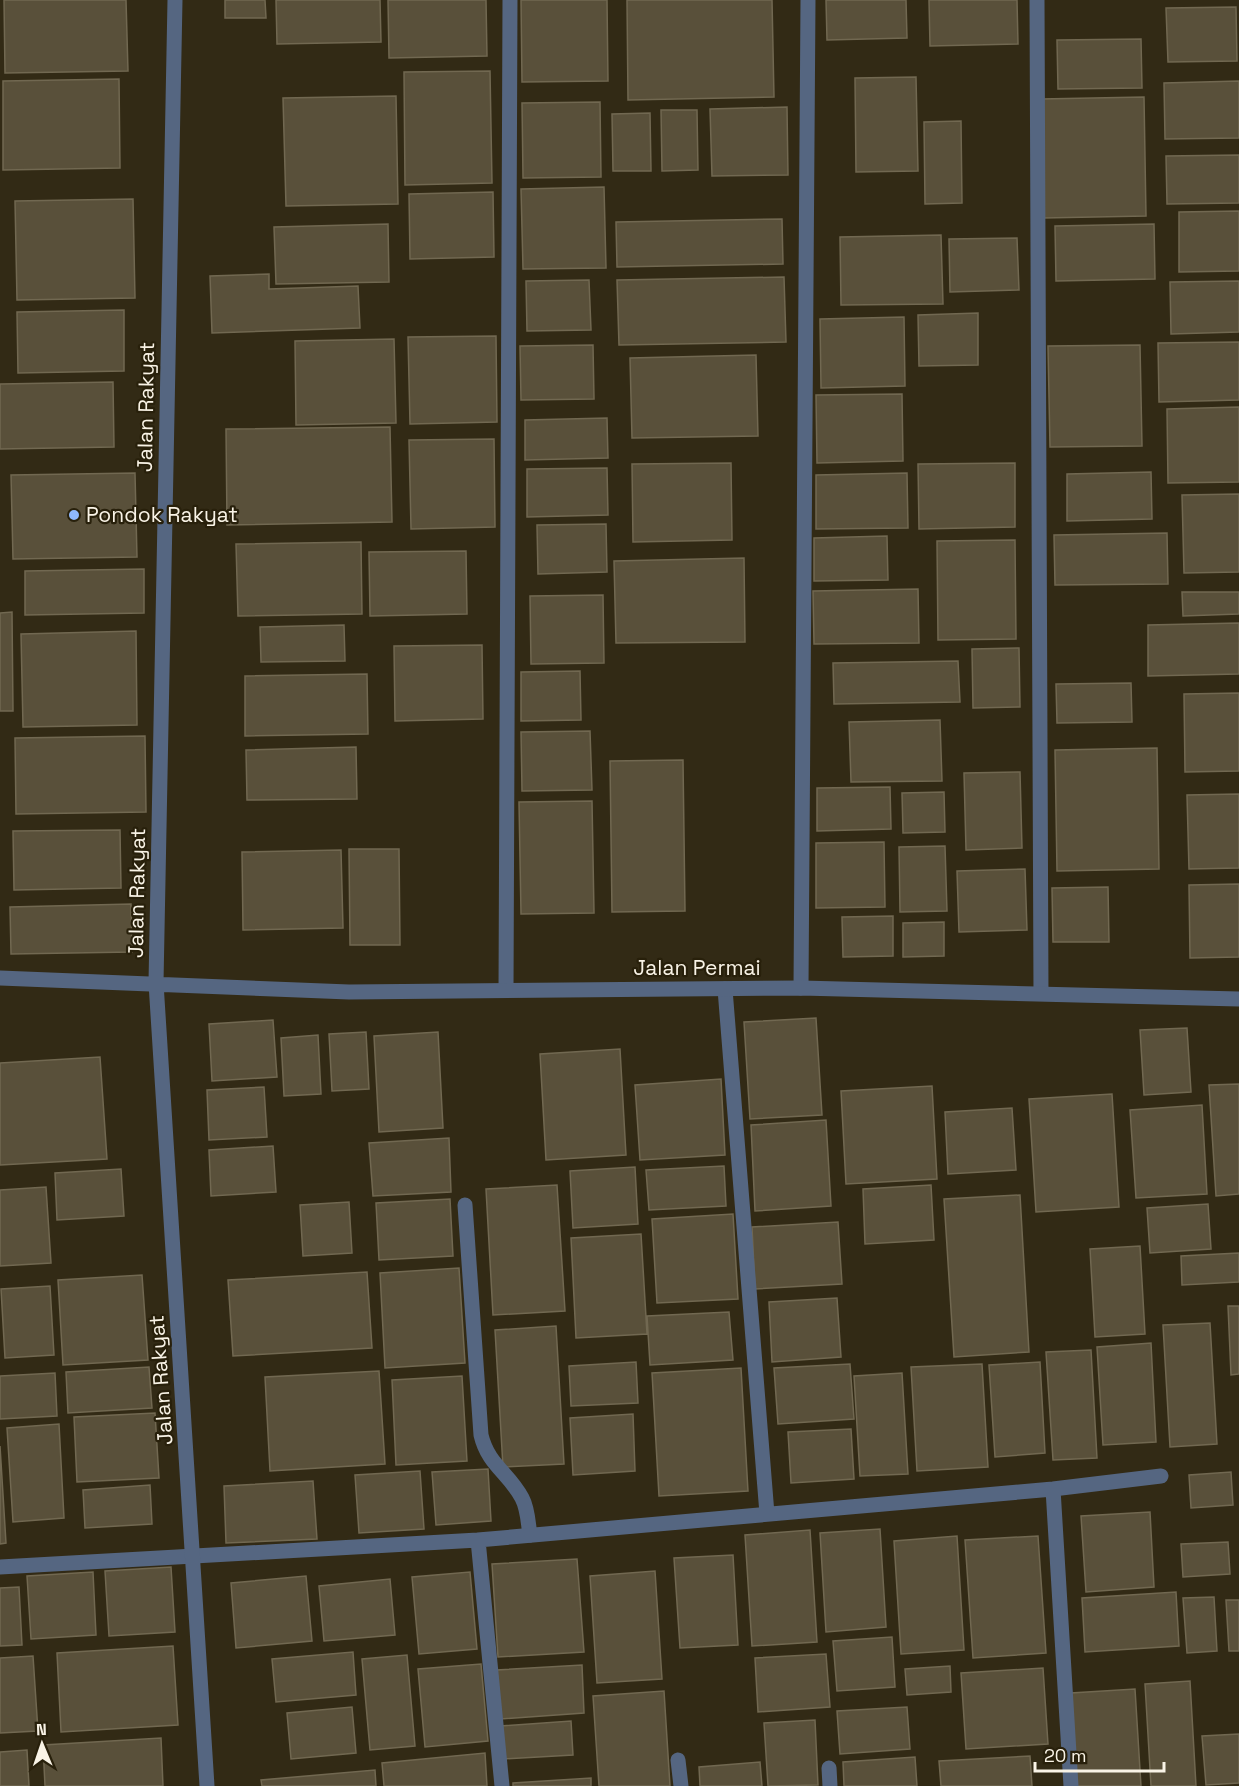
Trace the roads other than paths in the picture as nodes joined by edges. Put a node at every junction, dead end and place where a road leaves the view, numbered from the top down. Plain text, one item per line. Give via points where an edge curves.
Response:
1 (175, 0) edge
2 (510, 0) edge
3 (808, 0) edge
4 (1037, 0) edge
5 (0, 978) edge
6 (156, 983) junction
7 (801, 988) junction
8 (725, 989) junction
9 (506, 990) junction
10 (1041, 993) junction
11 (1239, 999) edge
12 (465, 1205) dead end
13 (1161, 1476) dead end
14 (1053, 1489) junction
15 (767, 1514) junction
16 (530, 1535) junction
17 (478, 1540) junction
18 (194, 1556) junction
19 (0, 1567) edge
20 (678, 1760) dead end
21 (829, 1768) dead end
22 (207, 1786) edge
23 (502, 1786) edge
24 (681, 1786) edge
25 (830, 1786) edge
26 (1071, 1786) edge

1 - 6 street, Jalan Rakyat
2 - 9 street
3 - 7 street
4 - 10 street
5 - 6 street, Jalan Permai
6 - 9 street, Jalan Permai via 349,992
6 - 18 street, Jalan Rakyat
7 - 8 street, Jalan Permai
7 - 10 street, Jalan Permai
8 - 9 street, Jalan Permai
8 - 15 street
10 - 11 street, Jalan Permai
12 - 16 street via 481,1435 489,1456 522,1496
13 - 14 street
14 - 15 street
14 - 26 street
15 - 16 street
16 - 17 street
17 - 18 street
17 - 23 street
18 - 19 street
18 - 22 street, Jalan Rakyat
20 - 24 street
21 - 25 street

